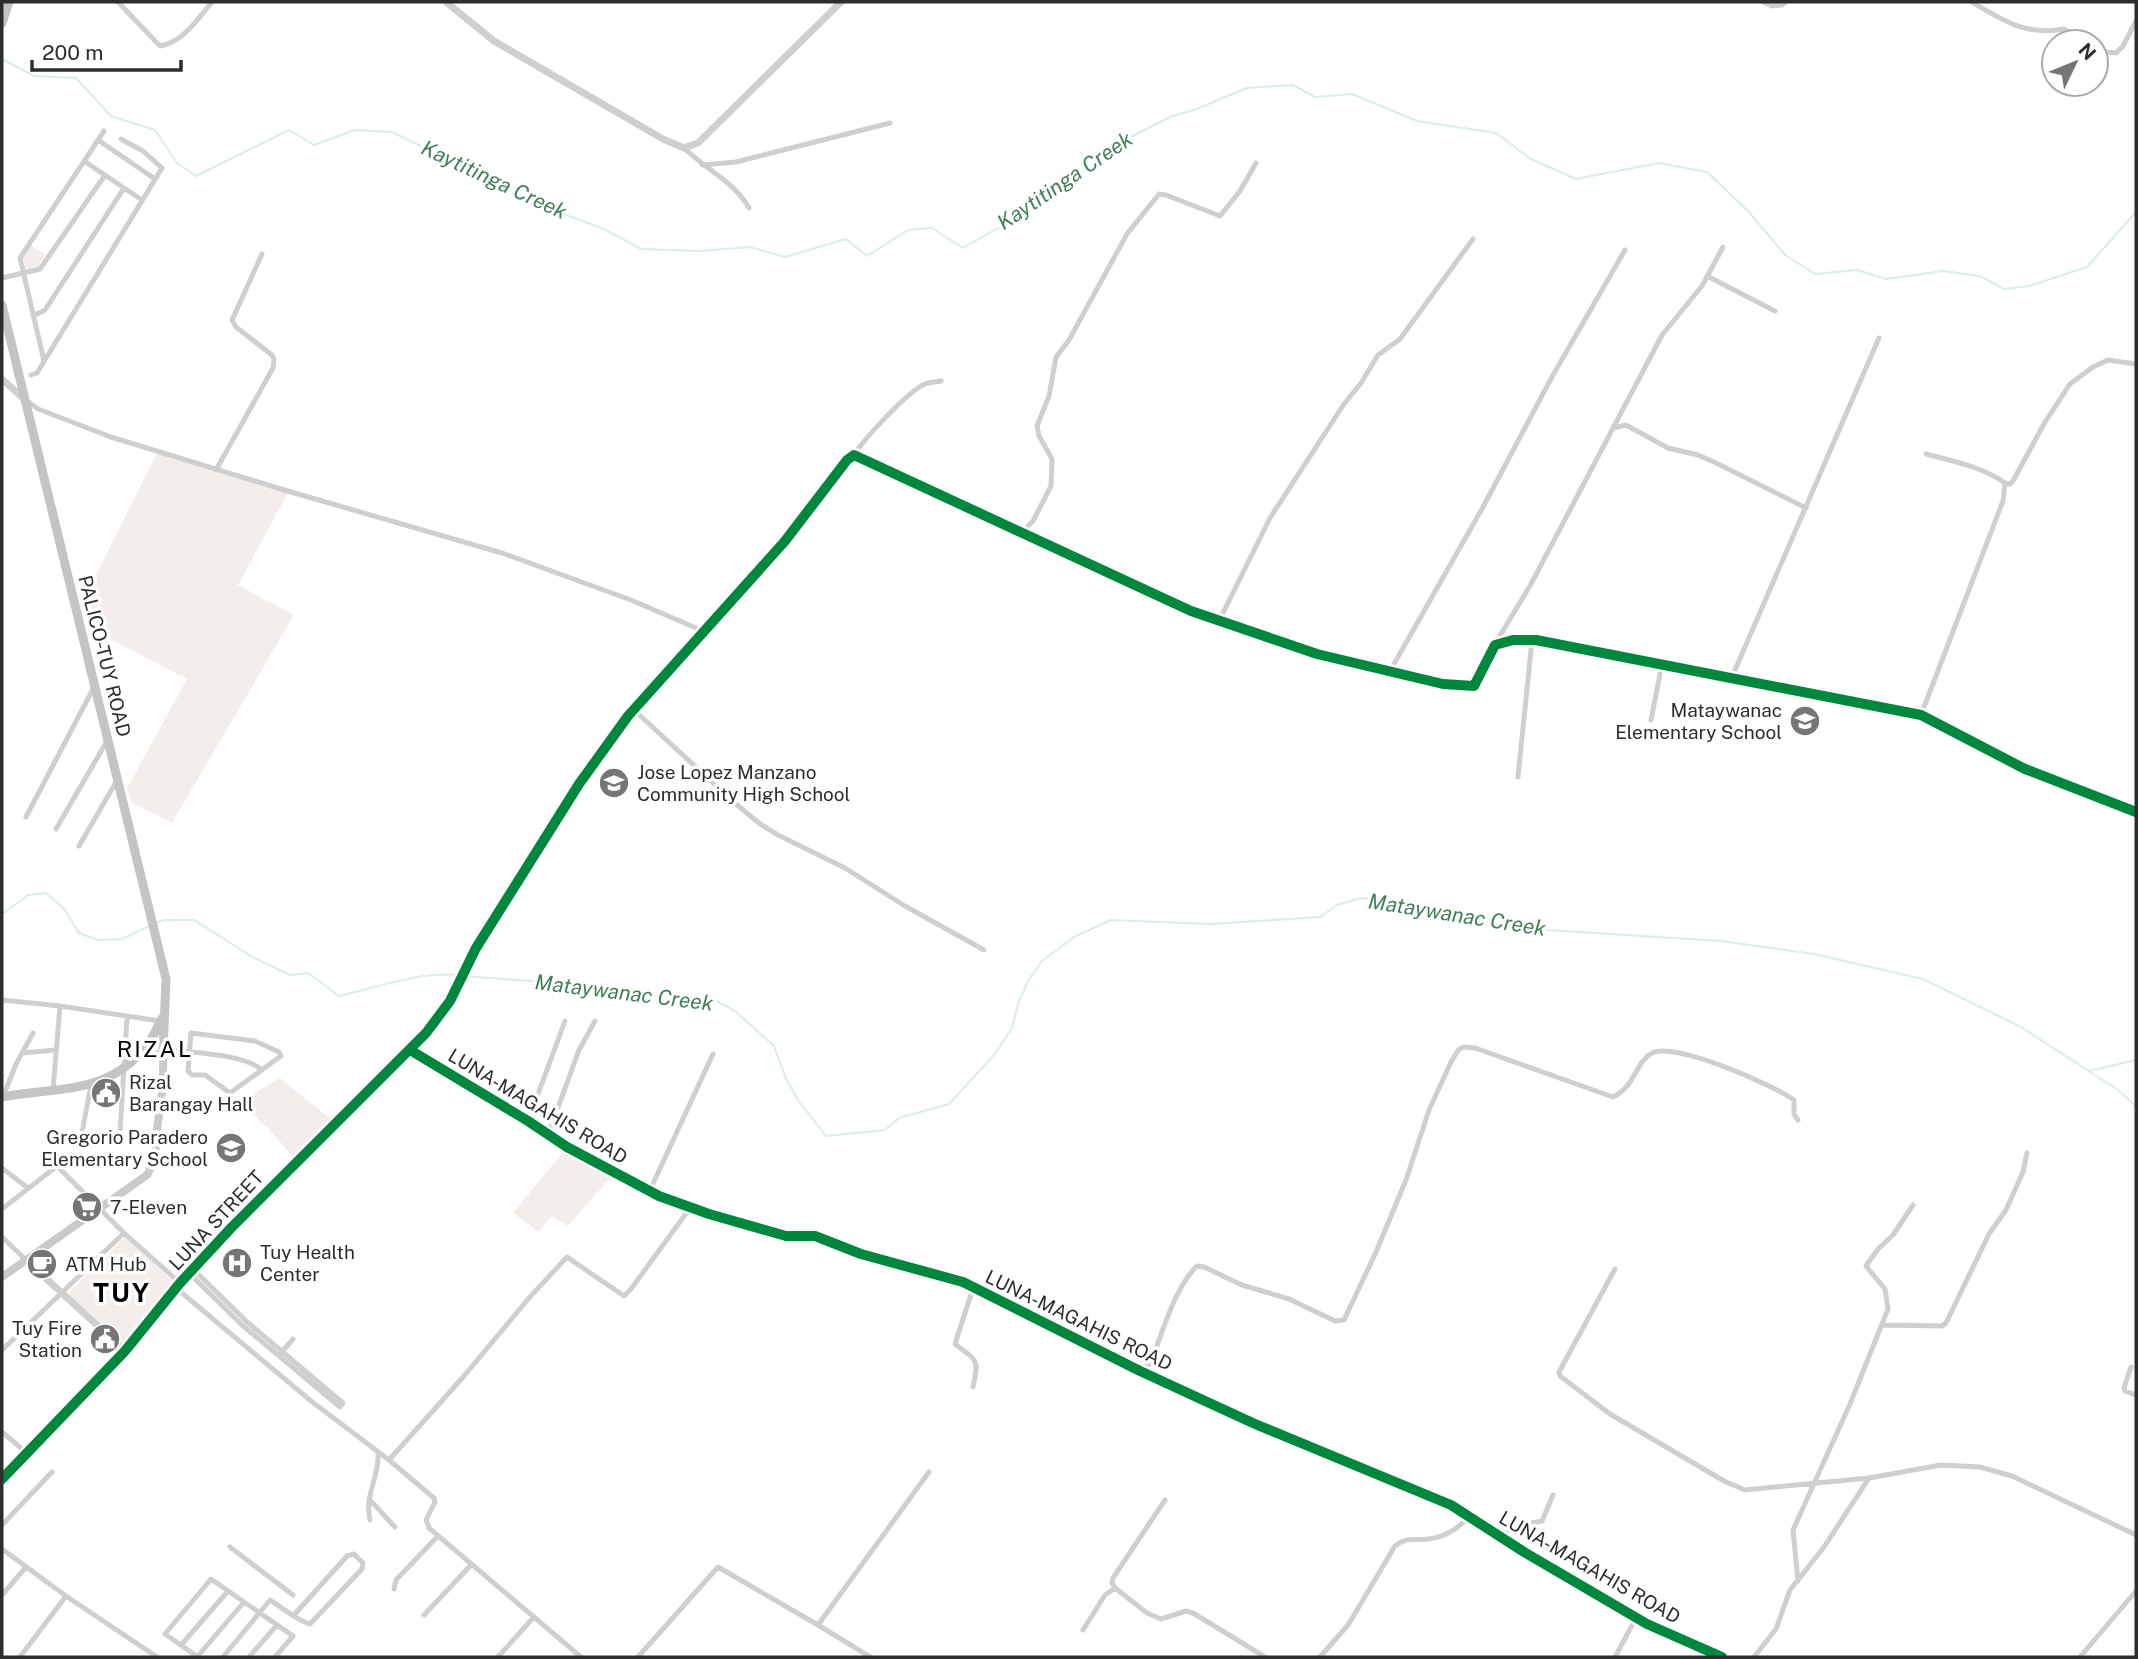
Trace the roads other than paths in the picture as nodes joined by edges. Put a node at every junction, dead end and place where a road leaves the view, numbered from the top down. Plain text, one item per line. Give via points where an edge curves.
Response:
1 (9, 2) edge
2 (118, 2) edge
3 (212, 2) edge
4 (446, 2) edge
5 (841, 2) edge
6 (1763, 2) edge
7 (1786, 2) edge
8 (1972, 2) edge
9 (2136, 21) edge
10 (2, 23) edge
11 (2040, 32) edge
12 (2110, 52) edge
13 (890, 123) dead end
14 (104, 131) dead end
15 (121, 139) dead end
16 (98, 140) junction
17 (684, 148) junction
18 (84, 161) junction
19 (1256, 163) dead end
20 (702, 165) junction
21 (104, 175) junction
22 (155, 179) junction
23 (124, 188) junction
24 (142, 200) junction
25 (749, 208) dead end
26 (1473, 239) dead end
27 (1723, 247) dead end
28 (1625, 250) dead end
29 (262, 254) dead end
30 (23, 274) junction
31 (1707, 276) junction
32 (2, 278) edge
33 (2, 305) edge
34 (1775, 311) dead end
35 (33, 316) junction
36 (1879, 338) dead end
37 (44, 361) junction
38 (2136, 364) edge
39 (31, 375) dead end
40 (2, 379) edge
41 (941, 381) dead end
42 (24, 399) junction
43 (1614, 428) junction
44 (1926, 454) dead end
45 (854, 455) junction
46 (216, 470) junction
47 (2005, 483) junction
48 (1806, 508) junction
49 (1023, 532) junction
50 (1219, 621) junction
51 (704, 631) junction
52 (1532, 640) junction
53 (1495, 645) junction
54 (1662, 664) junction
55 (1390, 671) junction
56 (1732, 677) junction
57 (94, 686) junction
58 (634, 710) junction
59 (1921, 715) junction
60 (1651, 720) dead end
61 (108, 740) junction
62 (1518, 777) dead end
63 (118, 779) junction
64 (2136, 812) edge
65 (26, 817) dead end
66 (57, 829) dead end
67 (79, 846) dead end
68 (984, 950) dead end
69 (2, 1000) edge
70 (60, 1006) junction
71 (127, 1017) junction
72 (162, 1018) junction
73 (565, 1021) dead end
74 (595, 1021) dead end
75 (33, 1033) dead end
76 (148, 1044) junction
77 (163, 1049) junction
78 (56, 1050) junction
79 (410, 1050) junction
80 (22, 1053) junction
81 (189, 1053) junction
82 (713, 1054) dead end
83 (152, 1056) junction
84 (126, 1068) junction
85 (262, 1070) junction
86 (91, 1084) junction
87 (53, 1090) junction
88 (2, 1097) edge
89 (158, 1121) junction
90 (528, 1121) junction
91 (1798, 1121) dead end
92 (120, 1132) dead end
93 (548, 1135) junction
94 (80, 1138) dead end
95 (2027, 1153) dead end
96 (2, 1168) edge
97 (28, 1188) junction
98 (650, 1191) junction
99 (1913, 1205) dead end
100 (690, 1208) junction
101 (2, 1209) edge
102 (100, 1209) junction
103 (124, 1233) junction
104 (2, 1237) edge
105 (26, 1260) junction
106 (1615, 1269) dead end
107 (191, 1271) junction
108 (2, 1277) edge
109 (178, 1286) junction
110 (973, 1288) junction
111 (62, 1294) junction
112 (1884, 1325) junction
113 (293, 1339) dead end
114 (2, 1350) edge
115 (124, 1351) junction
116 (281, 1354) junction
117 (2131, 1367) dead end
118 (1139, 1371) junction
119 (973, 1387) dead end
120 (2136, 1395) edge
121 (2, 1432) edge
122 (377, 1452) junction
123 (27, 1453) junction
124 (388, 1460) junction
125 (52, 1472) dead end
126 (929, 1472) dead end
127 (1869, 1478) junction
128 (2, 1479) edge
129 (1813, 1483) junction
130 (1553, 1494) dead end
131 (369, 1499) junction
132 (1165, 1500) dead end
133 (1469, 1516) junction
134 (370, 1520) dead end
135 (2, 1525) edge
136 (395, 1527) dead end
137 (2136, 1535) edge
138 (438, 1536) junction
139 (1499, 1536) junction
140 (230, 1547) dead end
141 (2, 1549) edge
142 (471, 1565) junction
143 (26, 1567) junction
144 (1798, 1581) junction
145 (280, 1586) junction
146 (1115, 1588) junction
147 (394, 1589) dead end
148 (228, 1591) junction
149 (2136, 1591) edge
150 (2, 1595) edge
151 (293, 1595) dead end
152 (66, 1596) junction
153 (270, 1600) junction
154 (244, 1602) junction
155 (261, 1614) junction
156 (424, 1615) dead end
157 (293, 1616) junction
158 (533, 1618) junction
159 (1636, 1618) junction
160 (277, 1625) junction
161 (818, 1625) junction
162 (1083, 1630) dead end
163 (181, 1645) junction
164 (20, 1657) edge
165 (156, 1657) edge
166 (197, 1657) edge
167 (223, 1657) edge
168 (249, 1657) edge
169 (275, 1657) edge
170 (498, 1657) edge
171 (581, 1657) edge
172 (638, 1657) edge
173 (870, 1657) edge
174 (1265, 1657) edge
175 (1321, 1657) edge
176 (1615, 1657) edge
177 (1722, 1657) edge
178 (1754, 1657) edge
179 (2080, 1657) edge

1 - 10 main road
2 - 3 street via 160,46 172,44
4 - 17 street via 494,41
5 - 17 street via 698,143
6 - 7 street via 1772,6
8 - 11 street via 2004,22
9 - 12 street via 2123,46
13 - 20 street via 736,163
14 - 16 street
15 - 22 street via 162,168
16 - 18 street
16 - 22 street
17 - 20 street
18 - 21 street
18 - 30 street via 21,255
19 - 49 street via 1220,216 1159,194 1128,234 1056,357 1049,396 1037,426 1052,460 1051,486
20 - 25 street via 735,189
21 - 23 street
21 - 30 street via 43,267
22 - 24 street
23 - 24 street
23 - 35 street via 45,310
24 - 37 street
26 - 50 street via 1400,339 1378,355 1344,404 1270,518
27 - 31 street
28 - 55 street
29 - 46 street via 232,320 272,355 273,368
30 - 32 street
30 - 35 street
31 - 34 street
31 - 43 street via 1662,334
33 - 42 main road, PALICO-TUY ROAD
35 - 37 street
36 - 48 street
37 - 39 street
38 - 47 street via 2108,360 2070,384 2013,481
40 - 42 street
41 - 45 street via 916,389
42 - 46 street via 79,426
42 - 57 main road, PALICO-TUY ROAD
43 - 48 street via 1626,425
43 - 53 street
44 - 47 street
45 - 49 street
45 - 51 street, LUNA STREET
46 - 51 street via 502,553
47 - 59 street via 2004,501
48 - 56 street
49 - 50 street
50 - 55 street via 1317,654
51 - 58 street, LUNA STREET
52 - 53 street
52 - 54 street
52 - 62 street
53 - 55 street via 1474,686
54 - 56 street
54 - 60 street
56 - 59 street
57 - 61 main road, PALICO-TUY ROAD
57 - 65 street
58 - 68 street via 760,824
58 - 79 street, LUNA STREET via 579,784 441,1014
59 - 64 street via 2025,769
61 - 63 main road, PALICO-TUY ROAD
61 - 66 street
63 - 67 street
63 - 72 main road, PALICO-TUY ROAD via 166,979
69 - 70 street
70 - 71 street
70 - 78 street
71 - 72 street
71 - 84 street
72 - 76 main road, PALICO-TUY ROAD
72 - 77 main road, PALICO-TUY ROAD
73 - 90 street
74 - 93 street via 579,1050
75 - 80 street
76 - 77 main road via 157,1041
76 - 83 main road
76 - 84 main road, PALICO-TUY ROAD
77 - 81 street
77 - 83 main road
77 - 89 main road
78 - 80 street
78 - 87 street
79 - 90 street, LUNA-MAGAHIS ROAD
79 - 107 street, LUNA STREET
80 - 88 street
81 - 85 street via 235,1059
81 - 85 street via 188,1071 205,1074 230,1093
81 - 85 street via 191,1033 255,1041 281,1056
82 - 98 street
83 - 84 main road
83 - 89 main road via 159,1070
84 - 86 main road
84 - 92 street
86 - 87 main road
86 - 94 street
87 - 88 main road
89 - 102 main road via 155,1157 147,1175
90 - 93 street, LUNA-MAGAHIS ROAD
91 - 118 street via 1794,1100 1764,1082 1664,1050 1646,1058 1626,1089 1613,1097 1464,1047 1451,1062 1429,1110 1406,1180 1344,1321 1196,1266 1150,1364
93 - 98 street, LUNA-MAGAHIS ROAD
95 - 112 street via 2006,1210 1989,1234 1946,1323
96 - 97 street
97 - 101 street
97 - 102 street via 57,1166
98 - 100 street, LUNA-MAGAHIS ROAD
99 - 112 street via 1866,1266 1885,1289 1888,1309
100 - 110 street, LUNA-MAGAHIS ROAD via 786,1236 815,1237
100 - 124 street via 624,1296 567,1257
102 - 103 street
102 - 105 main road
103 - 109 street
103 - 111 street
104 - 105 street
105 - 108 main road
105 - 111 street
106 - 129 street via 1560,1376 1611,1414 1745,1490
107 - 109 street, LUNA STREET
107 - 116 street via 242,1325
109 - 115 street, LUNA STREET
109 - 122 street
110 - 118 street, LUNA-MAGAHIS ROAD
110 - 119 street via 955,1344 978,1365
111 - 114 street
111 - 115 street
112 - 129 street
113 - 116 street
115 - 123 street, LUNA STREET
116 - 116 street via 340,1407 343,1403
117 - 120 street via 2123,1388
118 - 133 street, LUNA-MAGAHIS ROAD
121 - 123 street
122 - 124 street
122 - 131 street via 379,1464
123 - 128 street, LUNA STREET
124 - 138 street via 434,1498 426,1524
125 - 135 street
126 - 161 street
127 - 129 street
127 - 137 street via 1941,1465 1980,1467 2012,1476
127 - 144 street
129 - 144 street via 1793,1530
130 - 139 street via 1542,1521
131 - 134 street
131 - 136 street
132 - 146 street via 1113,1578
133 - 139 street, LUNA-MAGAHIS ROAD
133 - 175 street via 1458,1529 1430,1539 1409,1538 1395,1546 1348,1625
138 - 142 street
138 - 147 street via 396,1580
139 - 159 street, LUNA-MAGAHIS ROAD
140 - 145 street
141 - 143 street
142 - 156 street
142 - 158 street
143 - 150 street
143 - 152 street
144 - 178 street via 1790,1590 1776,1629
145 - 151 street
145 - 153 street
146 - 162 street via 1105,1595
146 - 174 street via 1161,1619 1193,1613
148 - 154 street
148 - 163 street
148 - 163 street via 211,1579 165,1634
149 - 179 street
152 - 164 street
152 - 165 street
153 - 155 street
153 - 157 street
154 - 155 street
154 - 166 street
155 - 160 street
155 - 167 street
157 - 157 street via 347,1556 354,1555 363,1563 310,1624
158 - 170 street
158 - 171 street
159 - 176 street
159 - 177 street, LUNA-MAGAHIS ROAD
160 - 168 street
160 - 169 street via 293,1636
161 - 172 street via 718,1567
161 - 173 street
163 - 166 street

